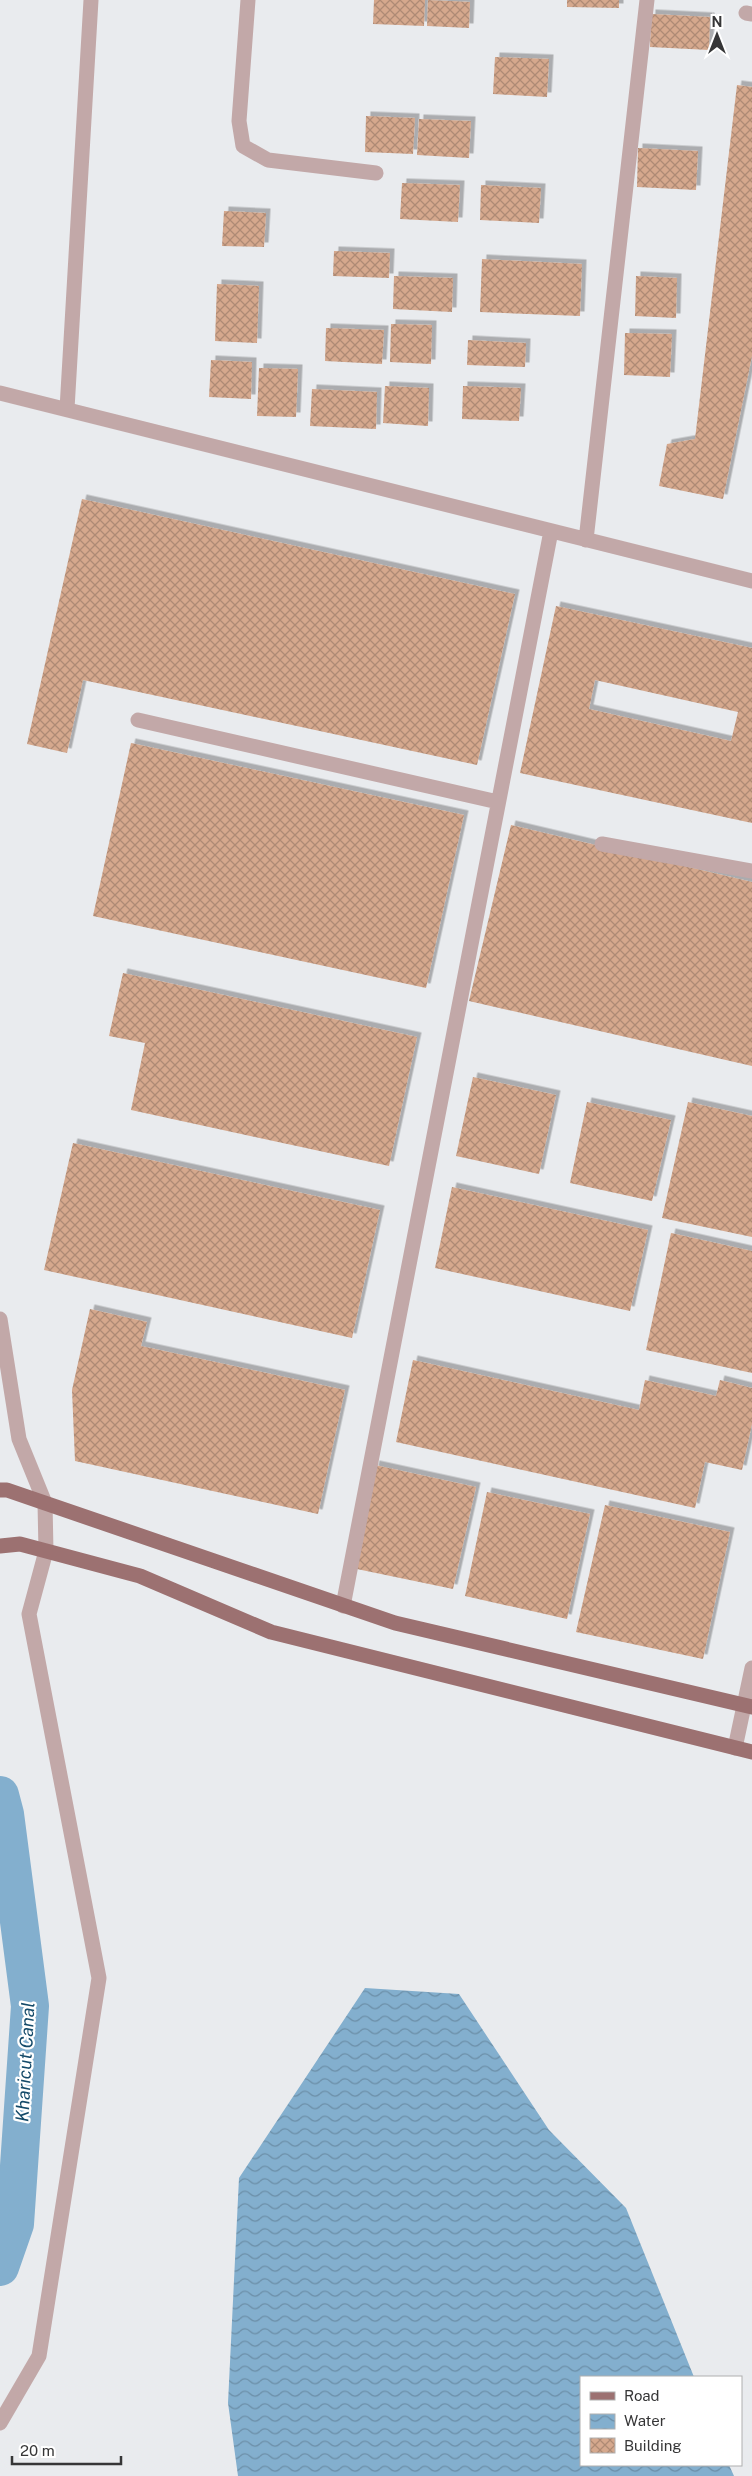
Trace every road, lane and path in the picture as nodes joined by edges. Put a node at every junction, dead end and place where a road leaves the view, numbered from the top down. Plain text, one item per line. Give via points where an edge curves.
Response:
1 (91, 0) edge
2 (248, 0) edge
3 (647, 0) edge
4 (376, 173) dead end
5 (0, 393) edge
6 (67, 410) junction
7 (551, 531) junction
8 (586, 540) junction
9 (752, 581) edge
10 (138, 720) dead end
11 (498, 802) junction
12 (602, 844) dead end
13 (752, 871) edge
14 (0, 1319) edge
15 (3, 1490) edge
16 (46, 1503) junction
17 (0, 1546) edge
18 (46, 1551) junction
19 (343, 1606) junction
20 (752, 1668) edge
21 (748, 1706) edge
22 (735, 1748) junction
23 (752, 1752) edge
24 (0, 2422) edge

1 - 6 street
2 - 4 street via 239,121 243,146 268,160
3 - 8 street
5 - 6 street
6 - 7 street
7 - 8 street
7 - 11 street
8 - 9 street
10 - 11 street
11 - 19 street
12 - 13 street
14 - 16 street via 19,1438
15 - 16 main road
16 - 18 street
16 - 19 main road
17 - 18 main road via 20,1544
18 - 22 main road via 140,1576 271,1632
18 - 24 street via 29,1614 99,1978 39,2356
19 - 21 main road via 394,1624
20 - 21 street
21 - 22 street
22 - 23 main road

